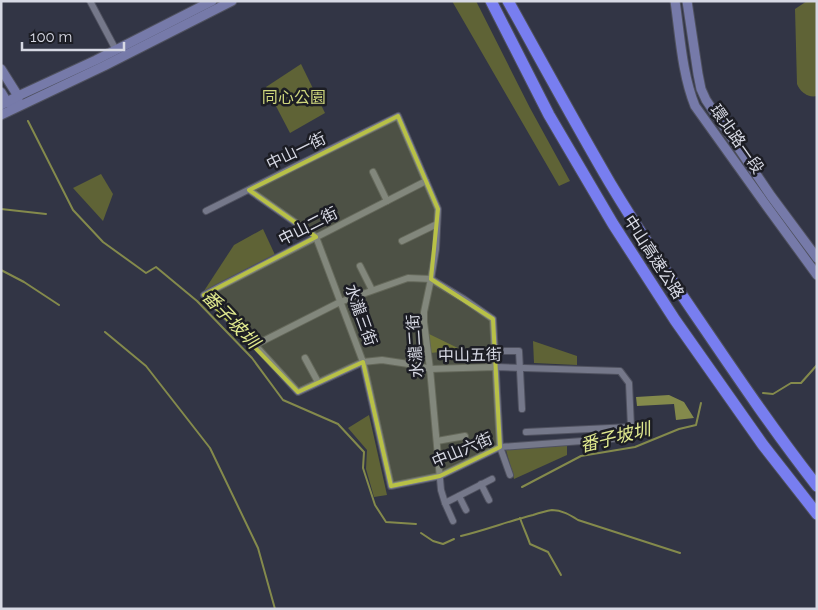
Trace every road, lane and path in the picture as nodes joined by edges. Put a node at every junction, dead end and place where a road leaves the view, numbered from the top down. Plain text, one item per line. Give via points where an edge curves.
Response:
1 (90, 1) edge
2 (212, 1) edge
3 (232, 1) edge
4 (490, 1) edge
5 (508, 1) edge
6 (675, 1) edge
7 (687, 1) edge
8 (116, 50) junction
9 (1, 69) edge
10 (1, 92) edge
11 (18, 96) junction
12 (4, 104) edge
13 (18, 107) junction
14 (1, 114) edge
15 (398, 116) joint
16 (373, 172) dead end
17 (426, 181) junction
18 (249, 190) junction
19 (387, 201) junction
20 (206, 211) dead end
21 (437, 224) junction
22 (316, 237) junction
23 (402, 241) dead end
24 (817, 258) edge
25 (360, 266) dead end
26 (817, 275) edge
27 (431, 279) junction
28 (372, 290) junction
29 (340, 302) junction
30 (255, 345) junction
31 (495, 351) junction
32 (305, 358) dead end
33 (363, 362) junction
34 (496, 368) junction
35 (520, 368) junction
36 (430, 369) junction
37 (318, 382) junction
38 (522, 409) dead end
39 (631, 427) junction
40 (526, 432) dead end
41 (465, 436) dead end
42 (437, 441) junction
43 (500, 447) junction
44 (510, 475) dead end
45 (440, 476) junction
46 (492, 479) dead end
47 (481, 484) junction
48 (391, 486) joint
49 (817, 486) edge
50 (459, 496) junction
51 (489, 500) dead end
52 (445, 503) junction
53 (466, 510) dead end
54 (817, 514) edge
55 (453, 521) dead end

1 - 8 street
2 - 8 street
3 - 13 street
4 - 54 highway, 中山高速公路 via 549,115 613,224 675,320 763,445
5 - 49 highway, 中山高速公路 via 611,184 667,274 761,412
6 - 26 street, 環北路一段 via 689,92 695,106
7 - 24 street, 環北路一段 via 699,81 706,100
8 - 11 street
9 - 11 street
10 - 12 street
11 - 12 street
11 - 13 street
12 - 13 street
13 - 14 street
15 - 17 street, 水瀧二街
15 - 18 street, 中山一街
16 - 19 street
17 - 19 street, 中山二街
17 - 21 street, 水瀧二街 via 438,209
18 - 20 street, 中山一街
18 - 22 street
19 - 22 street, 中山二街
21 - 23 street
21 - 27 street, 水瀧二街
22 - 29 street, 水瀧三街
22 - 30 street, 中山二街 via 204,295
25 - 28 street
27 - 28 street via 408,278
27 - 31 street via 493,319
27 - 36 street, 水瀧二街 via 424,312
28 - 29 street
29 - 30 street
29 - 33 street, 水瀧三街
30 - 37 street, 中山五街 via 298,392
31 - 34 street
31 - 35 street via 519,351
32 - 37 street
33 - 36 street, 中山五街 via 382,360
33 - 37 street, 中山五街
33 - 48 street, 水瀧三街
34 - 35 street, 中山五街
34 - 36 street, 中山五街
34 - 43 street
35 - 38 street
35 - 39 street, 中山五街 via 620,371 629,383
36 - 42 street, 水瀧二街
39 - 40 street
39 - 43 street, 中山六街 via 623,438
41 - 42 street
42 - 45 street, 水瀧二街
43 - 44 street
43 - 45 street, 中山六街
45 - 48 street, 中山六街
45 - 52 street, 水瀧二街
46 - 47 street
47 - 50 street
47 - 51 street
50 - 52 street
50 - 53 street
52 - 55 street, 水瀧二街

